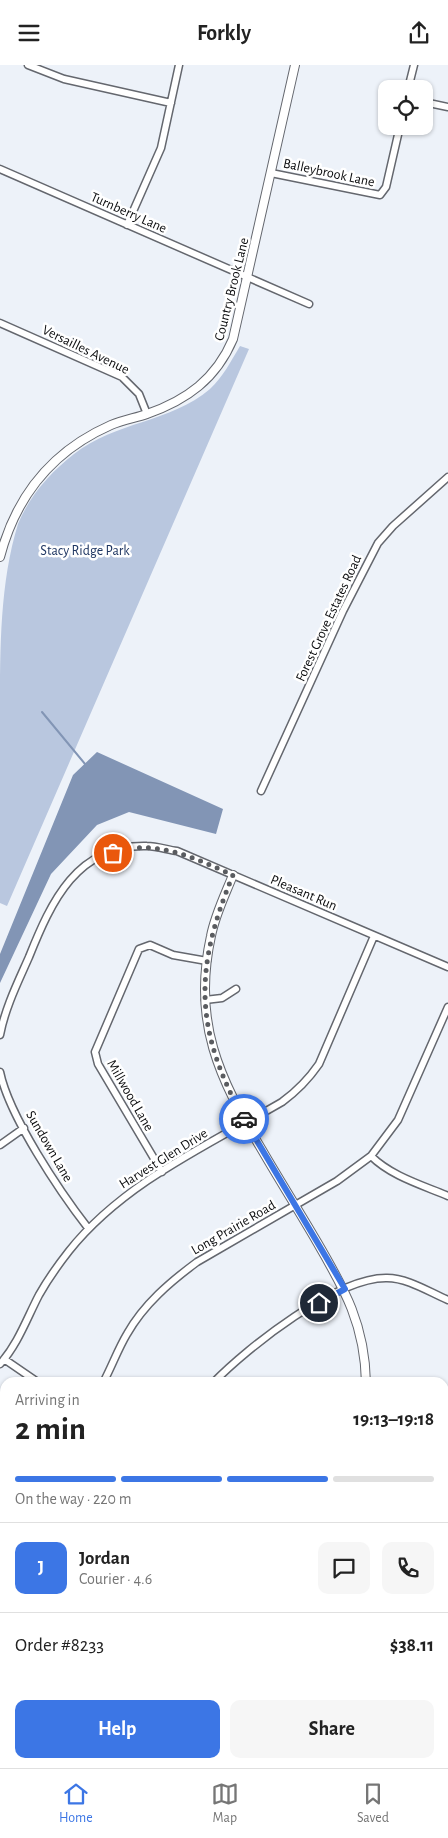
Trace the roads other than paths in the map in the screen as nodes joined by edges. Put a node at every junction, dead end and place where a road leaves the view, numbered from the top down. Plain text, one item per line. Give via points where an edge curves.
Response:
1 (28, 65) edge
2 (180, 65) edge
3 (295, 65) edge
4 (414, 65) edge
5 (410, 80) edge
6 (171, 103) junction
7 (433, 104) edge
8 (448, 107) edge
9 (398, 135) edge
10 (0, 169) edge
11 (271, 173) junction
12 (127, 225) junction
13 (248, 279) junction
14 (309, 304) dead end
15 (0, 323) edge
16 (146, 414) junction
17 (448, 477) edge
18 (0, 557) edge
19 (261, 791) dead end
20 (233, 875) junction
21 (374, 936) junction
22 (206, 961) junction
23 (448, 967) edge
24 (236, 989) dead end
25 (205, 1000) junction
26 (448, 1007) edge
27 (0, 1035) edge
28 (0, 1072) edge
29 (246, 1123) junction
30 (24, 1128) junction
31 (0, 1145) edge
32 (371, 1155) junction
33 (162, 1172) junction
34 (448, 1196) edge
35 (295, 1205) junction
36 (88, 1228) junction
37 (345, 1289) junction
38 (448, 1300) edge
39 (2, 1362) edge
40 (28, 1377) edge
41 (106, 1377) edge
42 (220, 1377) edge
43 (365, 1377) edge

1 - 6 street via 64,79
2 - 6 street
3 - 11 street, Country Brook Lane
4 - 5 street
6 - 12 street via 161,148
7 - 8 street
9 - 11 street, Balleybrook Lane via 382,193 375,195
10 - 12 street, Turnberry Lane
11 - 13 street, Country Brook Lane
12 - 13 street, Turnberry Lane
13 - 14 street, Turnberry Lane
13 - 16 street, Country Brook Lane via 233,339 221,364 192,393
15 - 16 street, Versailles Avenue via 122,377 139,394
16 - 18 street, Country Brook Lane via 95,433 51,465 17,509
17 - 19 street, Forest Grove Estates Road via 378,543 342,611
20 - 21 street, Pleasant Run
20 - 22 street via 215,920
20 - 27 street, Pleasant Run via 177,851 148,846 102,856 79,870 61,889 40,929
21 - 23 street, Pleasant Run
21 - 29 street, Harvest Glen Drive via 310,1077 296,1092
22 - 25 street
22 - 33 street, Millwood Lane via 173,955 150,945 142,947 136,953 96,1046 96,1058
24 - 25 street via 222,998
25 - 29 street via 208,1029 219,1070
26 - 32 street, Long Prairie Road via 398,1120
28 - 30 street, Sundown Lane via 9,1101
29 - 33 street, Harvest Glen Drive
29 - 35 street
30 - 31 street
30 - 36 street, Sundown Lane via 71,1207
32 - 34 street via 391,1171
32 - 35 street, Long Prairie Road via 337,1181
33 - 36 street, Harvest Glen Drive via 129,1193
35 - 37 street
35 - 41 street, Long Prairie Road via 197,1262 152,1299 127,1334
36 - 39 street, Harvest Glen Drive via 53,1271
37 - 38 street via 372,1279 389,1278
37 - 42 street via 261,1339
37 - 43 street via 362,1336
39 - 40 street

